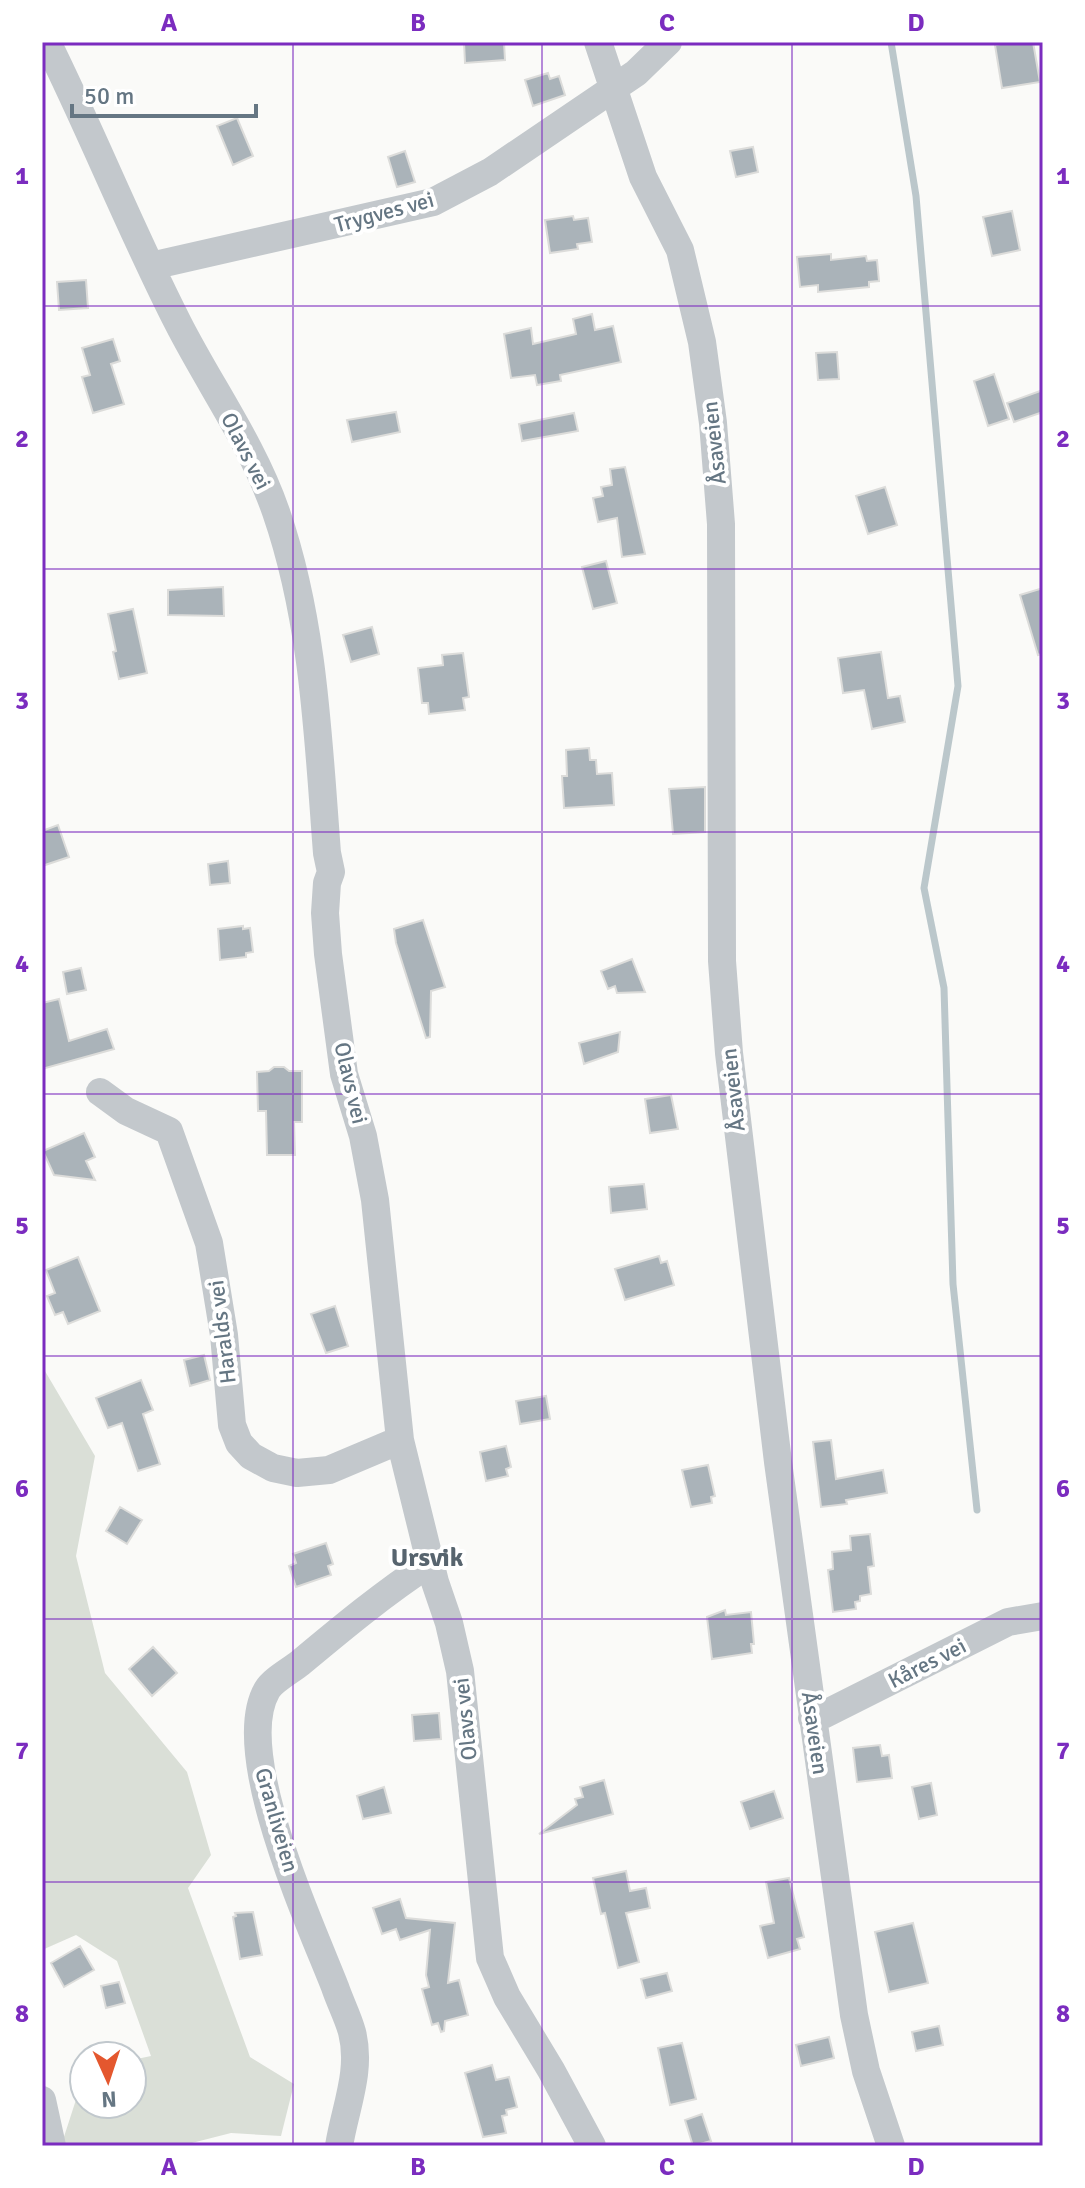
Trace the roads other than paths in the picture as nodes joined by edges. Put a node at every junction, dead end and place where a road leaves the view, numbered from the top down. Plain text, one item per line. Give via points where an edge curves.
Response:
1 (47, 42) edge
2 (598, 42) edge
3 (668, 42) edge
4 (612, 89) junction
5 (151, 266) junction
6 (100, 1092) dead end
7 (400, 1440) junction
8 (430, 1563) junction
9 (1043, 1616) edge
10 (812, 1718) junction
11 (42, 2100) edge
12 (52, 2146) edge
13 (339, 2146) edge
14 (592, 2146) edge
15 (891, 2146) edge

1 - 5 street, Olavs vei
2 - 4 street, Åsaveien
3 - 4 street, Trygves vei
4 - 5 street, Trygves vei via 490,172 433,202
4 - 10 street, Åsaveien via 643,177 680,250 702,342 713,423 721,524 722,961 729,1053
5 - 7 street, Olavs vei via 275,509 310,644 331,872 325,913 328,954 344,1074 375,1200
6 - 7 street, Haralds vei via 169,1131 209,1243 232,1425 239,1443 273,1468 297,1473 329,1470
7 - 8 street, Olavs vei
8 - 13 street, Granliveien via 268,1689 261,1711 257,1741 262,1778 288,1867 352,2033 354,2083
8 - 14 street, Olavs vei via 460,1671 490,1958
9 - 10 street, Kåres vei via 1008,1622
10 - 15 street, Åsaveien via 854,2015
11 - 12 street

